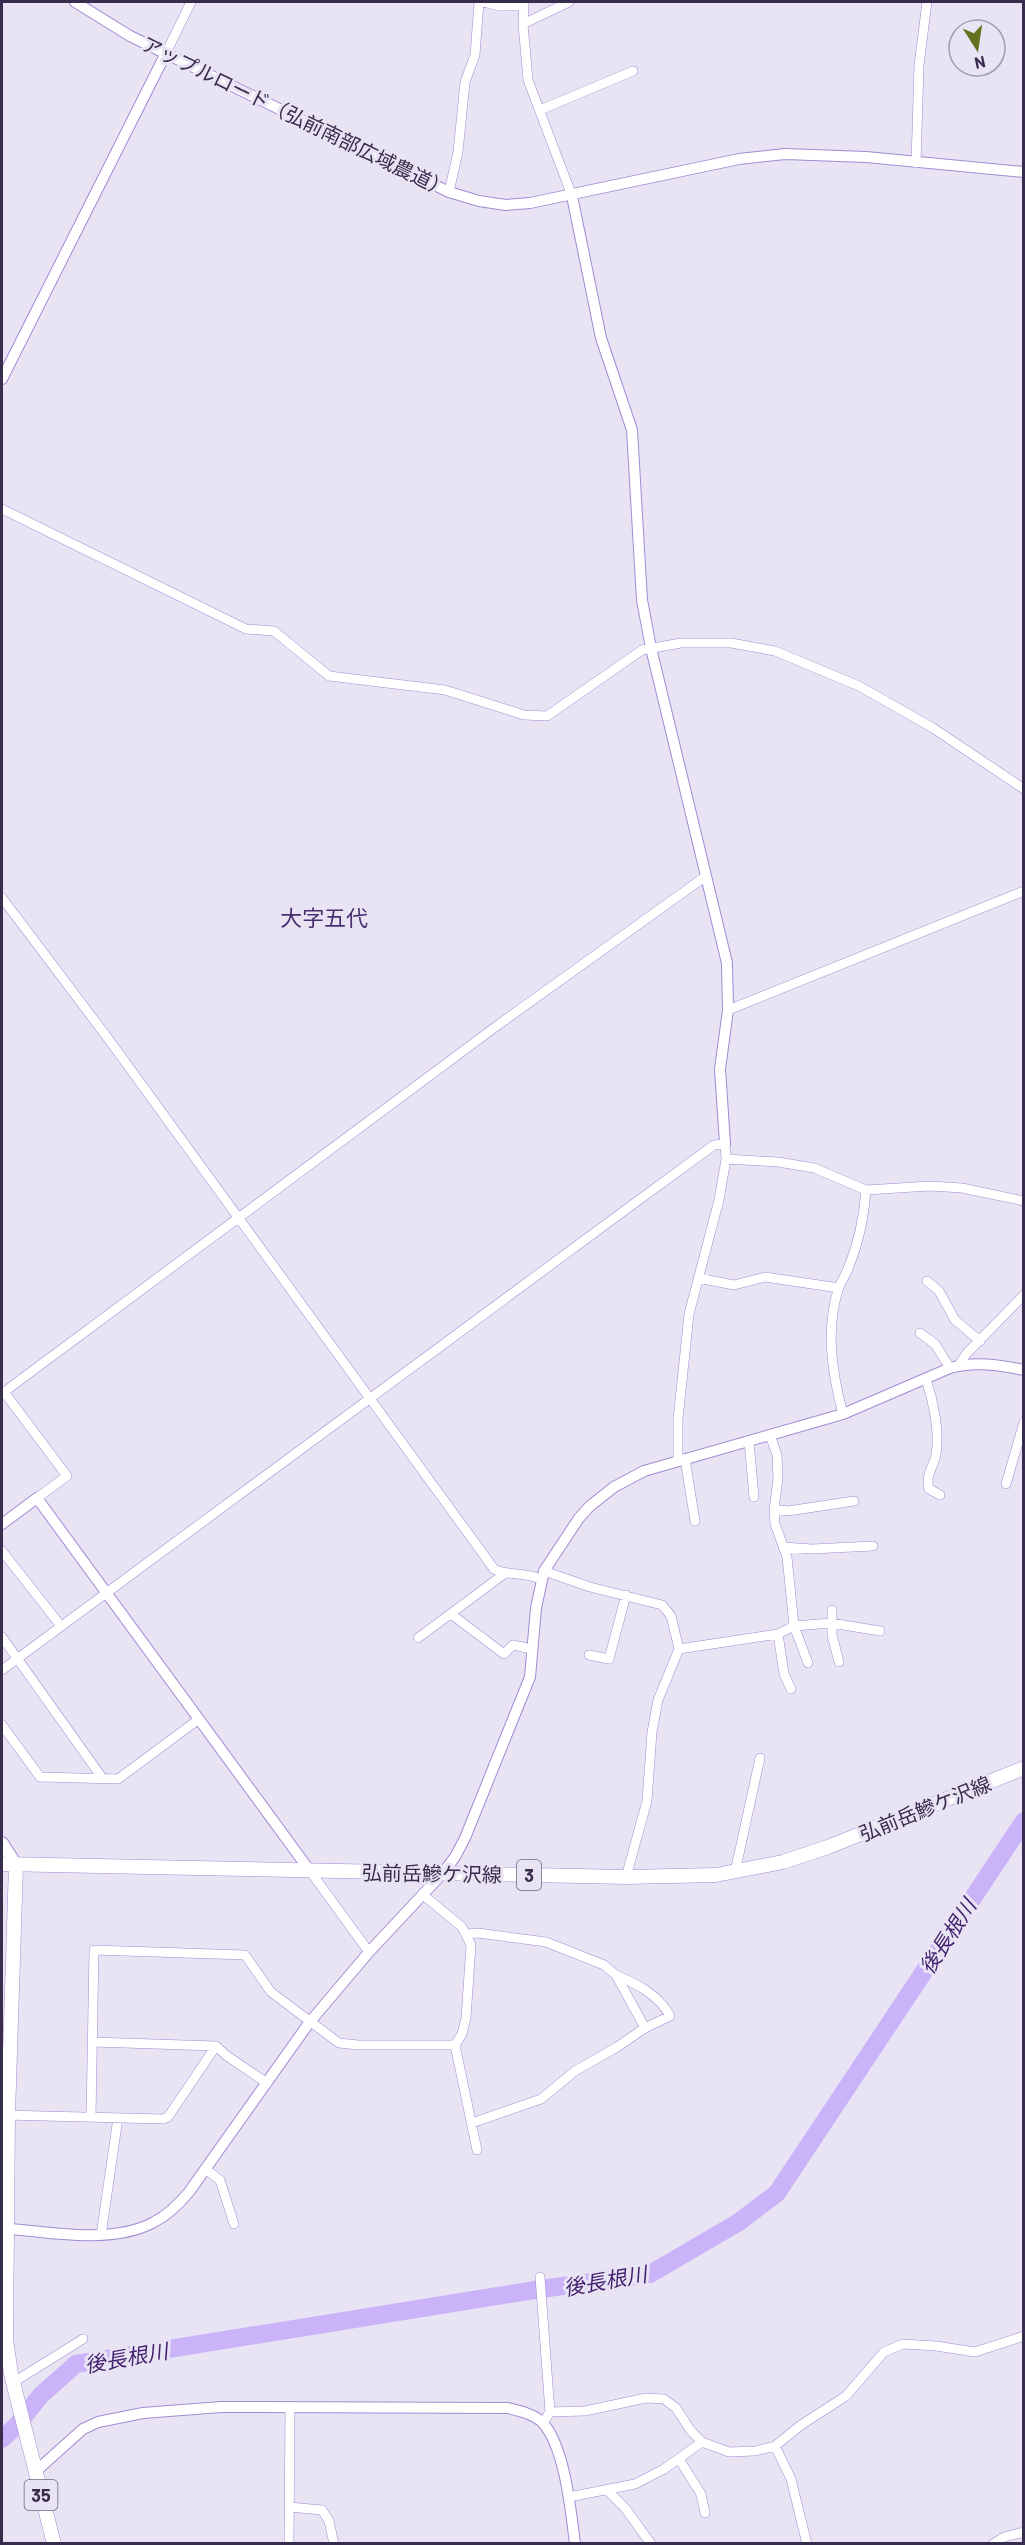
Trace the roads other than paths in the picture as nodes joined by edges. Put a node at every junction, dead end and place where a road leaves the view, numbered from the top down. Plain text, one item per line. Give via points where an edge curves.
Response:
1 (75, 2) edge
2 (191, 2) edge
3 (481, 2) edge
4 (569, 2) edge
5 (927, 2) edge
6 (524, 4) edge
7 (523, 24) junction
8 (166, 53) junction
9 (633, 71) dead end
10 (540, 110) junction
11 (916, 163) junction
12 (1023, 172) edge
13 (450, 192) junction
14 (572, 196) junction
15 (2, 379) edge
16 (2, 509) edge
17 (651, 648) junction
18 (1023, 789) edge
19 (706, 876) junction
20 (1023, 891) edge
21 (2, 898) edge
22 (728, 1010) junction
23 (725, 1144) junction
24 (726, 1159) junction
25 (866, 1190) junction
26 (1023, 1201) edge
27 (238, 1219) junction
28 (698, 1278) junction
29 (927, 1281) dead end
30 (839, 1288) junction
31 (1023, 1295) edge
32 (920, 1333) dead end
33 (980, 1341) junction
34 (955, 1366) junction
35 (1023, 1370) edge
36 (926, 1379) junction
37 (370, 1398) junction
38 (843, 1414) junction
39 (1023, 1422) edge
40 (770, 1435) junction
41 (749, 1441) junction
42 (681, 1460) junction
43 (1006, 1484) dead end
44 (940, 1495) dead end
45 (754, 1497) dead end
46 (37, 1498) junction
47 (854, 1501) dead end
48 (774, 1509) junction
49 (695, 1521) dead end
50 (2, 1524) edge
51 (873, 1546) dead end
52 (783, 1548) junction
53 (2, 1551) edge
54 (504, 1575) junction
55 (543, 1576) junction
56 (107, 1593) junction
57 (626, 1595) junction
58 (832, 1610) dead end
59 (451, 1614) junction
60 (831, 1623) junction
61 (61, 1626) junction
62 (794, 1626) junction
63 (880, 1631) dead end
64 (778, 1634) junction
65 (2, 1637) edge
66 (418, 1638) dead end
67 (679, 1648) junction
68 (532, 1649) junction
69 (589, 1655) dead end
70 (18, 1658) junction
71 (839, 1662) dead end
72 (808, 1664) dead end
73 (2, 1670) edge
74 (791, 1689) dead end
75 (199, 1719) junction
76 (2, 1725) edge
77 (5, 1737) edge
78 (760, 1758) dead end
79 (1023, 1768) edge
80 (103, 1779) junction
81 (2, 1843) edge
82 (2, 1864) edge
83 (16, 1865) junction
84 (310, 1871) junction
85 (735, 1872) junction
86 (442, 1874) junction
87 (626, 1878) junction
88 (422, 1894) junction
89 (467, 1934) junction
90 (369, 1952) junction
91 (616, 1975) junction
92 (309, 2022) junction
93 (645, 2028) junction
94 (93, 2042) junction
95 (454, 2045) junction
96 (216, 2046) junction
97 (267, 2083) junction
98 (5, 2115) edge
99 (91, 2117) junction
100 (118, 2118) junction
101 (471, 2123) junction
102 (477, 2150) dead end
103 (206, 2169) junction
104 (234, 2224) dead end
105 (4, 2229) edge
106 (101, 2235) junction
107 (540, 2277) dead end
108 (1023, 2336) edge
109 (83, 2339) dead end
110 (11, 2382) edge
111 (290, 2407) junction
112 (550, 2412) junction
113 (543, 2423) junction
114 (702, 2442) junction
115 (775, 2446) junction
116 (679, 2459) junction
117 (35, 2472) junction
118 (608, 2491) junction
119 (569, 2498) junction
120 (289, 2506) junction
121 (705, 2513) dead end
122 (1023, 2532) edge
123 (54, 2544) edge
124 (289, 2544) edge
125 (334, 2544) edge
126 (575, 2544) edge
127 (651, 2544) edge
128 (807, 2544) edge
129 (993, 2544) edge

1 - 8 street, アップルロード（弘前南部広域農道）
2 - 8 street
3 - 6 street via 500,6
3 - 13 street
4 - 7 street
5 - 11 street via 919,65
6 - 7 street
7 - 10 street via 528,80
8 - 13 street, アップルロード（弘前南部広域農道）
8 - 15 street
9 - 10 street
10 - 14 street
11 - 12 street, アップルロード（弘前南部広域農道）
11 - 14 street, アップルロード（弘前南部広域農道） via 785,154 739,159
13 - 14 street, アップルロード（弘前南部広域農道） via 506,205
14 - 17 street via 601,338 632,430 641,589
16 - 17 street via 246,629 274,631 329,676 445,690 524,715 547,716 642,650
17 - 18 street via 681,643 731,643 775,651 859,686 933,728
17 - 19 street
19 - 22 street via 727,963
19 - 27 street via 498,1024
20 - 22 street
21 - 27 street
22 - 23 street via 720,1069
23 - 24 street
23 - 37 street via 714,1145
24 - 25 street via 814,1167
24 - 28 street
25 - 26 street via 951,1188
25 - 30 street via 864,1216
27 - 37 street
27 - 46 street via 4,1392 67,1476
28 - 30 street via 734,1285 765,1277
28 - 42 street via 689,1314 678,1419
29 - 33 street via 939,1291 955,1320
30 - 38 street via 831,1326 836,1386
31 - 33 street
32 - 34 street
33 - 34 street
34 - 35 street
34 - 36 street
36 - 38 street
36 - 44 street via 933,1401 936,1454 927,1482 929,1489
37 - 54 street via 494,1569
37 - 56 street
38 - 40 street
39 - 43 street
40 - 41 street
40 - 48 street via 777,1455
41 - 42 street
41 - 45 street
42 - 49 street
42 - 55 street via 629,1478 590,1506
46 - 50 street
46 - 56 street
47 - 48 street via 788,1511
48 - 52 street
51 - 52 street
52 - 62 street
53 - 61 street
54 - 55 street
54 - 59 street
55 - 57 street
55 - 68 street
56 - 61 street
56 - 75 street
57 - 67 street via 662,1605 671,1616
57 - 69 street via 609,1659
58 - 60 street
59 - 66 street
59 - 68 street via 504,1654 513,1645
60 - 62 street
60 - 63 street
60 - 71 street
61 - 70 street
62 - 64 street
62 - 72 street
64 - 67 street
64 - 74 street via 784,1674
65 - 70 street
67 - 87 street via 658,1700 647,1801
68 - 86 street via 530,1677 504,1744 465,1838
70 - 73 street
70 - 80 street
75 - 80 street via 118,1779
75 - 84 street
76 - 77 street
77 - 80 street via 40,1777
78 - 85 street
79 - 85 main road, 弘前岳鰺ケ沢線 / 3 via 828,1847
81 - 83 main road
82 - 83 main road, 弘前岳鰺ケ沢線 / 3
83 - 84 main road, 弘前岳鰺ケ沢線 / 3
83 - 98 main road, 35
84 - 86 main road, 弘前岳鰺ケ沢線 / 3
84 - 90 street
85 - 87 main road, 弘前岳鰺ケ沢線 / 3
86 - 87 main road, 弘前岳鰺ケ沢線 / 3
86 - 88 street
88 - 89 street
88 - 90 street
89 - 91 street via 546,1942 604,1965
89 - 95 street via 471,1946 466,2018
90 - 92 street
91 - 93 street
91 - 93 street via 635,1983 667,2010 670,2016
92 - 94 street via 271,1992 244,1956 94,1950
92 - 95 street via 339,2043
92 - 97 street
93 - 101 street via 575,2071 541,2099
94 - 96 street
94 - 99 street
95 - 101 street
96 - 97 street
96 - 100 street via 168,2116
97 - 103 street
98 - 99 street
98 - 105 main road, 35
99 - 100 street
100 - 106 street
101 - 102 street
103 - 104 street via 219,2180
103 - 106 street via 177,2206 160,2219 122,2234
105 - 106 street
105 - 110 main road, 35 via 6,2339
107 - 112 street
108 - 115 street via 975,2352 903,2344 884,2352 846,2396
109 - 110 street
110 - 117 main road, 35
111 - 113 street via 508,2408 528,2413
111 - 117 street via 143,2413 98,2422 83,2429
111 - 120 street
112 - 113 street
112 - 114 street via 585,2411 646,2398 664,2399 676,2408
113 - 119 street via 557,2450
114 - 115 street via 729,2452
114 - 116 street
115 - 128 street via 790,2479
116 - 118 street via 650,2477
116 - 121 street via 701,2494
117 - 123 main road, 35
118 - 119 street
118 - 127 street
119 - 126 street
120 - 124 street
120 - 125 street via 322,2510
122 - 129 street

